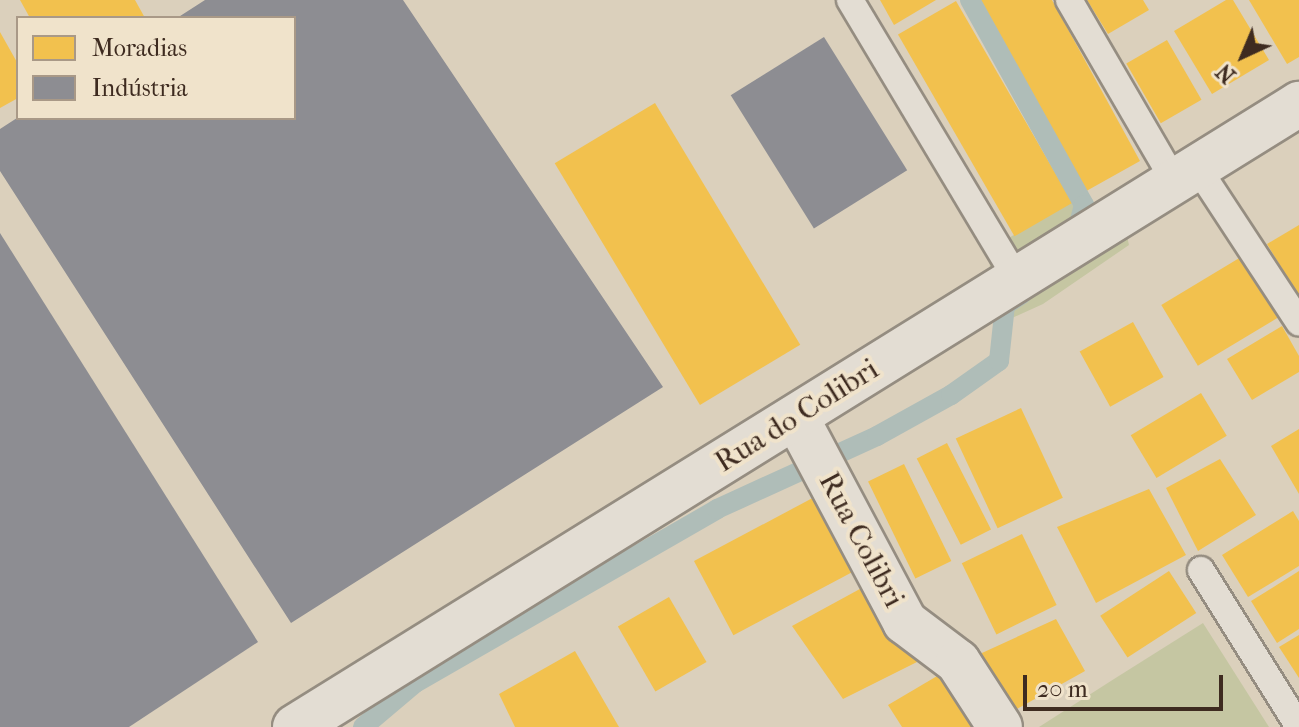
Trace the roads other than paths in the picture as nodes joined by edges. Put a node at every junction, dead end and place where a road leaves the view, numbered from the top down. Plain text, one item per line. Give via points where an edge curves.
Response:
1 (850, 0) edge
2 (1069, 0) edge
3 (1299, 104) edge
4 (1186, 174) junction
5 (1017, 279) junction
6 (1299, 322) edge
7 (796, 417) junction
8 (1201, 570) dead end
9 (295, 727) edge
10 (1000, 727) edge
11 (1299, 727) edge

1 - 5 lane
2 - 4 lane
3 - 4 street, Rua do Colibri
4 - 5 street, Rua do Colibri
4 - 6 lane
5 - 7 street, Rua do Colibri
7 - 9 street, Rua do Colibri
7 - 10 street, Rua Colibri via 905,622 958,662
8 - 11 lane

